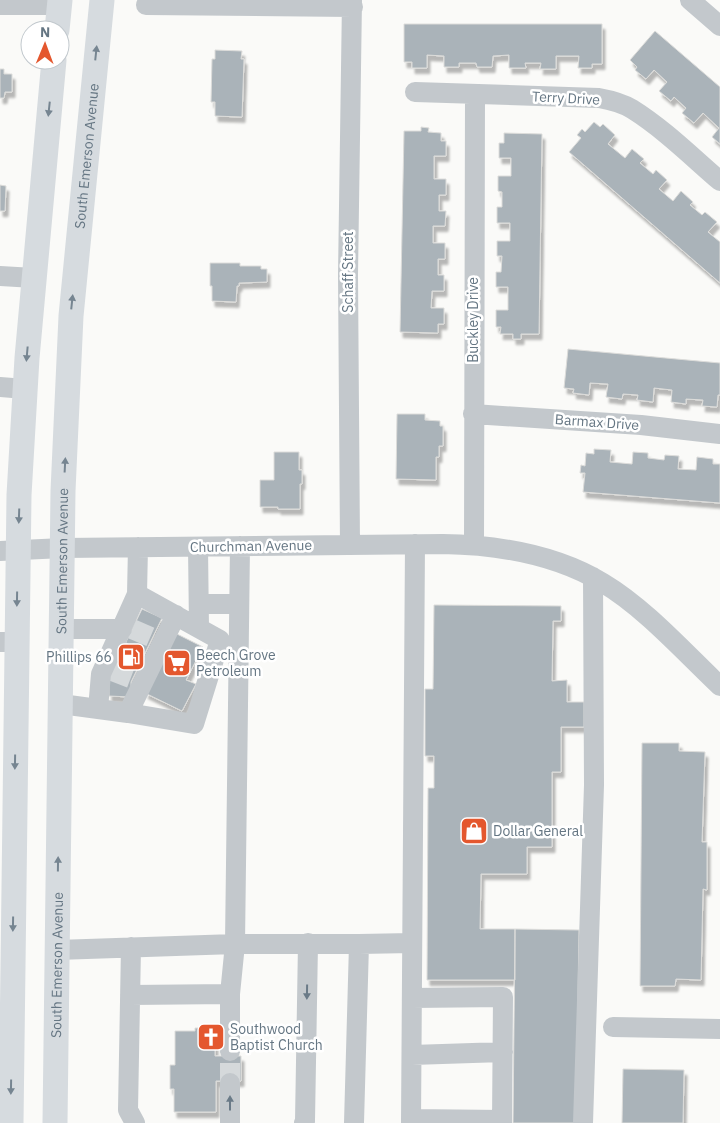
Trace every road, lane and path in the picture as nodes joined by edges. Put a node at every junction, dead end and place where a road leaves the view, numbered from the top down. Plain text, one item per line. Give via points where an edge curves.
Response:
1 (102, 0) edge
2 (690, 0) edge
3 (60, 3) edge
4 (353, 3) edge
5 (0, 5) edge
6 (146, 5) dead end
7 (716, 16) edge
8 (58, 20) edge
9 (53, 70) edge
10 (415, 92) dead end
11 (475, 95) junction
12 (720, 181) edge
13 (0, 276) edge
14 (34, 278) junction
15 (0, 387) edge
16 (25, 388) junction
17 (473, 414) junction
18 (720, 434) edge
19 (350, 544) junction
20 (415, 544) junction
21 (474, 545) junction
22 (240, 546) junction
23 (138, 547) junction
24 (198, 547) junction
25 (64, 548) junction
26 (9, 551) edge
27 (593, 578) junction
28 (137, 594) junction
29 (199, 604) junction
30 (239, 604) junction
31 (176, 615) junction
32 (62, 628) junction
33 (126, 628) junction
34 (199, 628) junction
35 (8, 642) edge
36 (720, 686) edge
37 (61, 704) junction
38 (98, 709) junction
39 (128, 713) junction
40 (8, 730) edge
41 (308, 943) junction
42 (412, 943) junction
43 (235, 944) junction
44 (359, 944) junction
45 (132, 947) junction
46 (57, 950) junction
47 (230, 994) junction
48 (130, 995) junction
49 (412, 998) junction
50 (613, 1027) dead end
51 (720, 1029) edge
52 (230, 1052) tunnel mouth
53 (503, 1052) junction
54 (412, 1055) junction
55 (230, 1083) tunnel mouth
56 (411, 1121) edge
57 (502, 1121) edge
58 (11, 1123) edge
59 (55, 1123) edge
60 (135, 1123) edge
61 (230, 1123) edge
62 (304, 1123) edge
63 (354, 1123) edge
64 (583, 1123) edge

25 -> 1 main road, South Emerson Avenue via 63,491 71,316
2 - 7 street
3 - 5 street
3 - 8 main road
4 - 6 street
4 - 19 street, Schaff Street via 348,276
9 -> 14 main road
10 - 11 street, Terry Drive
11 - 12 street, Terry Drive via 615,101 631,108
11 - 17 street, Buckley Drive
13 - 14 street
14 -> 16 main road
15 - 16 street
16 -> 26 main road
17 - 18 street, Barmax Drive via 642,425
17 - 21 street, Buckley Drive
19 - 20 street, Churchman Avenue
19 - 22 street, Churchman Avenue
20 - 21 street, Churchman Avenue
20 - 42 street
21 - 27 street, Churchman Avenue via 547,558
22 - 24 street, Churchman Avenue
22 - 30 street
23 - 24 street, Churchman Avenue
23 - 25 street, Churchman Avenue
23 - 28 street
24 - 29 street
25 - 26 street, Churchman Avenue
25 - 32 main road, South Emerson Avenue
26 -> 35 main road
27 - 36 street, Churchman Avenue via 620,594
27 - 64 street via 594,785
28 - 31 street
28 - 33 street
29 - 30 street
29 - 34 street
30 - 43 street
31 - 34 street
31 - 39 street via 157,640
32 - 33 street
32 - 37 main road, South Emerson Avenue
33 - 38 street via 108,669 101,674
34 - 39 street via 220,640 194,724
35 - 40 main road
37 - 38 street
46 -> 37 main road, South Emerson Avenue
38 - 39 street
40 -> 58 main road
41 - 43 street
41 - 44 street
41 -> 62 street
42 - 44 street
42 - 49 street
43 - 45 street
43 - 47 street
44 - 63 street
45 - 46 street
45 - 48 street
46 - 59 main road, South Emerson Avenue
47 - 48 street
47 - 52 street
48 - 60 street via 128,1110
49 - 53 street via 503,997
49 - 54 street
50 - 51 street
53 - 54 street
53 - 57 street
54 - 56 street
61 -> 55 street
56 - 57 street

